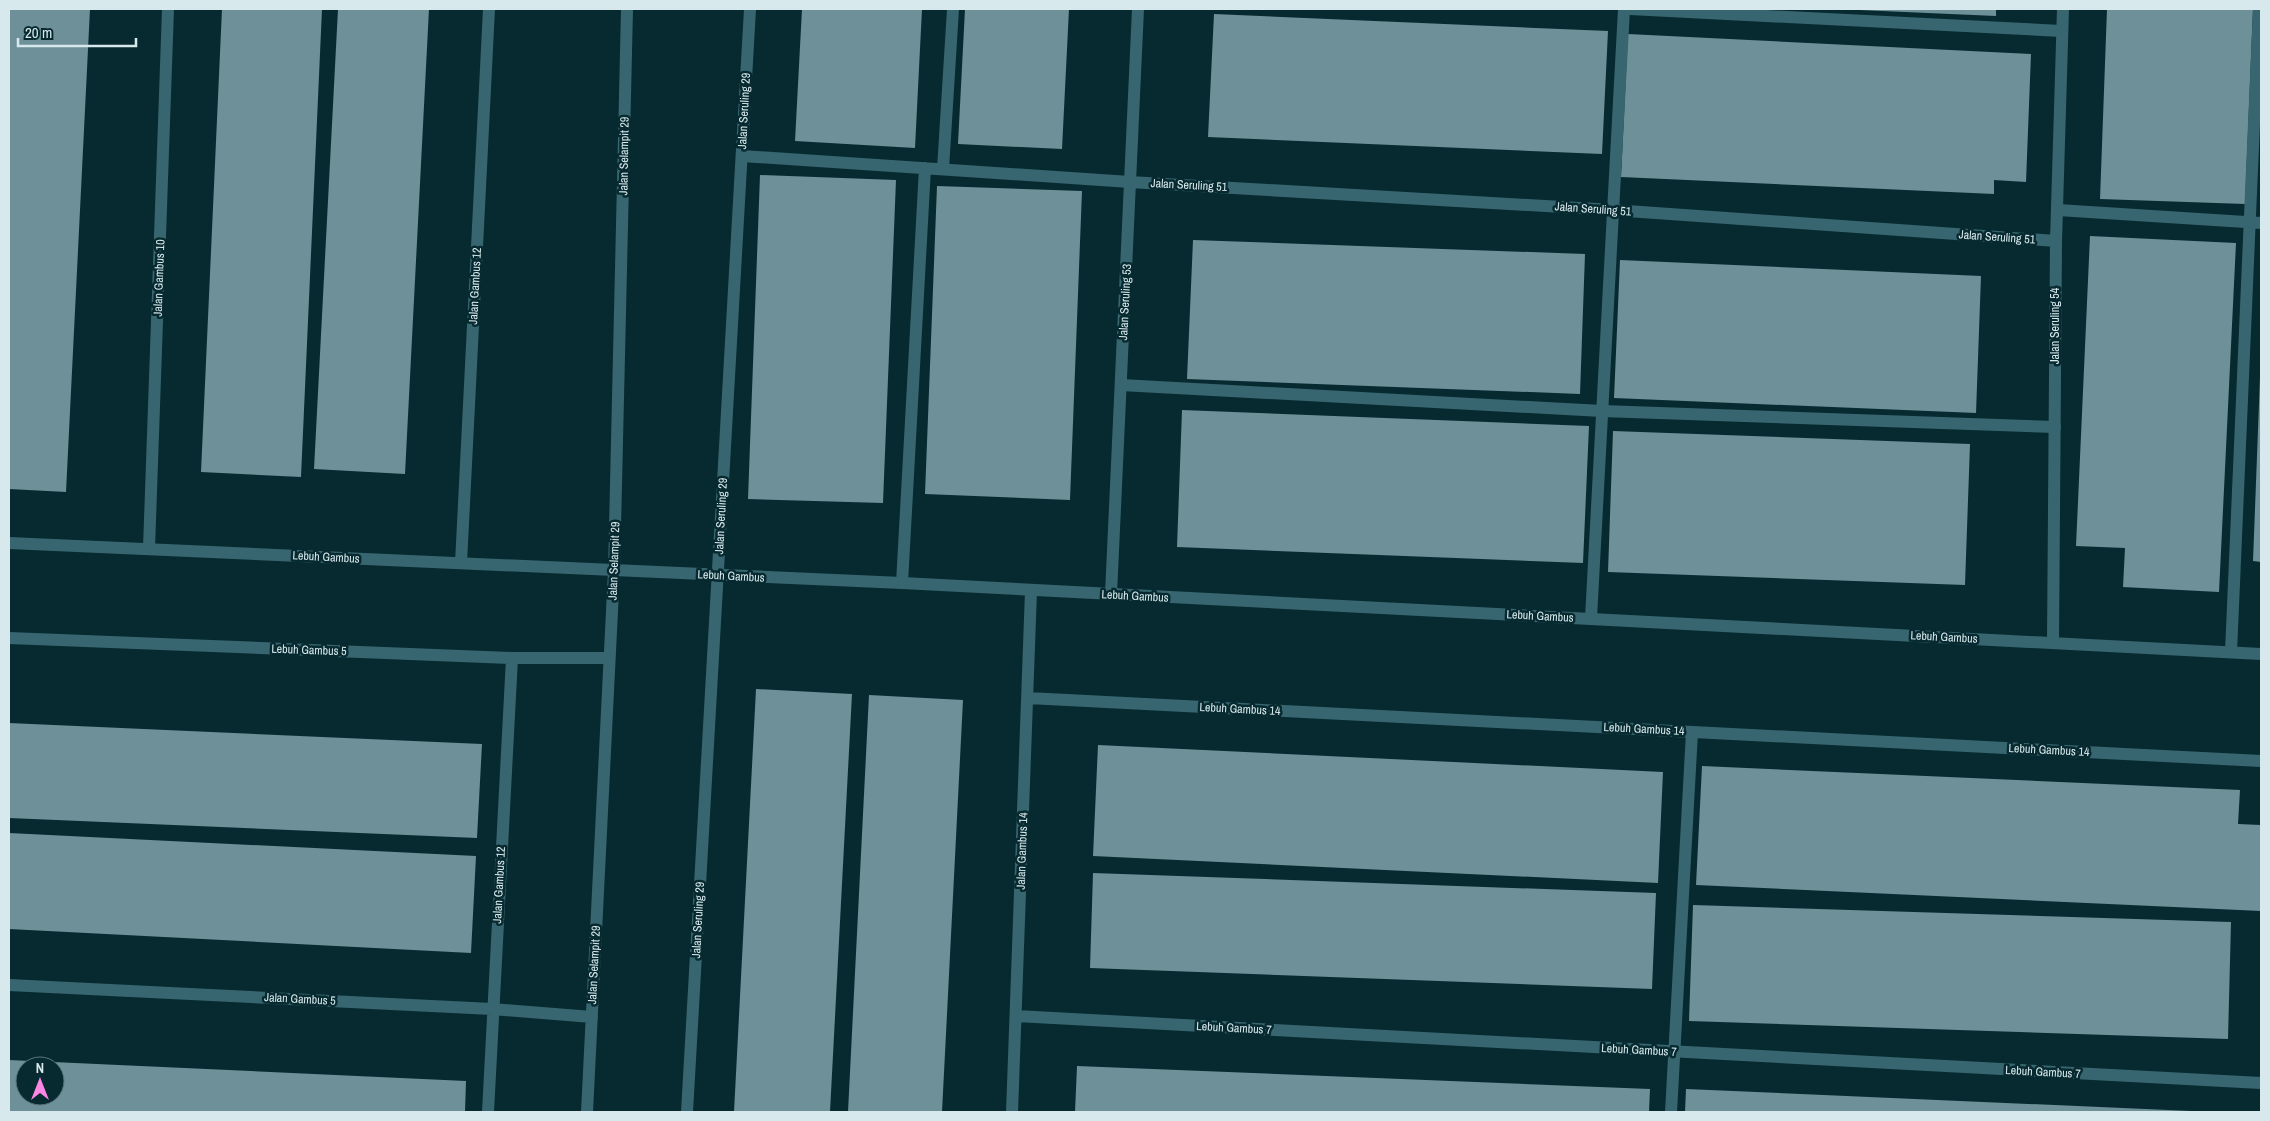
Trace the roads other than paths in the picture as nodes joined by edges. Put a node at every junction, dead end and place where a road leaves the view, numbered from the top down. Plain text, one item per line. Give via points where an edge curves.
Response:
1 (168, 9) edge
2 (489, 9) edge
3 (627, 9) edge
4 (750, 9) edge
5 (953, 9) edge
6 (1138, 9) edge
7 (1624, 9) edge
8 (1630, 9) edge
9 (2062, 9) edge
10 (2259, 9) edge
11 (2062, 31) junction
12 (742, 156) junction
13 (925, 168) junction
14 (943, 170) junction
15 (1130, 182) junction
16 (1613, 210) junction
17 (2058, 210) junction
18 (2256, 223) edge
19 (2056, 241) junction
20 (1121, 385) junction
21 (1602, 411) junction
22 (2055, 427) junction
23 (9, 543) edge
24 (149, 548) junction
25 (460, 563) junction
26 (614, 570) junction
27 (718, 575) junction
28 (902, 583) junction
29 (1032, 590) junction
30 (1111, 594) junction
31 (1591, 618) junction
32 (9, 638) edge
33 (2053, 643) junction
34 (2231, 652) junction
35 (2261, 654) edge
36 (512, 658) junction
37 (610, 658) junction
38 (1028, 698) junction
39 (1692, 732) junction
40 (2261, 761) edge
41 (9, 985) edge
42 (492, 1009) junction
43 (1016, 1016) junction
44 (592, 1017) junction
45 (1674, 1052) junction
46 (2261, 1083) edge
47 (488, 1112) edge
48 (587, 1112) edge
49 (687, 1112) edge
50 (1012, 1112) edge
51 (1671, 1112) edge

1 - 24 street, Jalan Gambus 10
2 - 25 street, Jalan Gambus 12
3 - 26 street, Jalan Selampit 29
4 - 12 street, Jalan Seruling 29
5 - 14 street
6 - 15 street, Jalan Seruling 53
7 - 16 street
8 - 11 street
9 - 11 street, Jalan Seruling 54
10 - 18 street
11 - 17 street, Jalan Seruling 54
12 - 13 street, Jalan Seruling 51
12 - 27 street, Jalan Seruling 29
13 - 14 street, Jalan Seruling 51
13 - 28 street
14 - 15 street, Jalan Seruling 51
15 - 16 street, Jalan Seruling 51
15 - 20 street, Jalan Seruling 53
16 - 19 street, Jalan Seruling 51
16 - 21 street
17 - 18 street
17 - 19 street, Jalan Seruling 54
18 - 34 street
19 - 22 street, Jalan Seruling 54
20 - 21 street
20 - 30 street, Jalan Seruling 53
21 - 22 street
21 - 31 street
22 - 33 street, Jalan Seruling 54
23 - 24 street, Lebuh Gambus
24 - 25 street, Lebuh Gambus
25 - 26 street, Lebuh Gambus
26 - 27 street, Lebuh Gambus
26 - 37 street, Jalan Selampit 29
27 - 28 street, Lebuh Gambus
27 - 49 street, Jalan Seruling 29
28 - 29 street, Lebuh Gambus
29 - 30 street, Lebuh Gambus
29 - 38 street, Jalan Gambus 14
30 - 31 street, Lebuh Gambus
31 - 33 street, Lebuh Gambus
32 - 36 street, Lebuh Gambus 5
33 - 34 street, Lebuh Gambus
34 - 35 street, Lebuh Gambus
36 - 37 street, Lebuh Gambus 5
36 - 42 street, Jalan Gambus 12
37 - 44 street, Jalan Selampit 29
38 - 39 street, Lebuh Gambus 14
38 - 43 street, Jalan Gambus 14
39 - 40 street, Lebuh Gambus 14
39 - 45 street
41 - 42 street, Jalan Gambus 5
42 - 44 street, Jalan Gambus 5
42 - 47 street, Jalan Gambus 12
43 - 45 street, Lebuh Gambus 7
43 - 50 street, Jalan Gambus 14
44 - 48 street, Jalan Selampit 29
45 - 46 street, Lebuh Gambus 7
45 - 51 street

